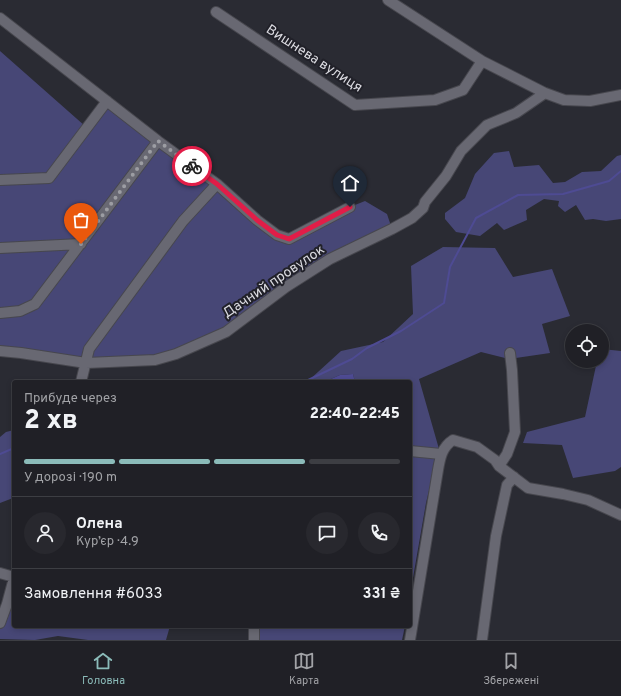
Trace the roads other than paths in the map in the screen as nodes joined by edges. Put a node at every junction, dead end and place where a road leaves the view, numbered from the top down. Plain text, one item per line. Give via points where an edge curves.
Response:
1 (388, 0) edge
2 (216, 12) dead end
3 (0, 18) edge
4 (482, 61) junction
5 (545, 93) junction
6 (621, 95) edge
7 (107, 101) junction
8 (158, 141) junction
9 (0, 180) edge
10 (217, 184) junction
11 (350, 207) dead end
12 (81, 244) junction
13 (0, 248) edge
14 (0, 313) edge
15 (0, 351) edge
16 (510, 353) dead end
17 (0, 356) edge
18 (86, 363) junction
19 (82, 380) edge
20 (412, 451) edge
21 (441, 454) junction
22 (499, 466) junction
23 (514, 477) junction
24 (621, 515) edge
25 (0, 573) edge
26 (12, 577) edge
27 (12, 585) edge
28 (0, 623) edge
29 (254, 628) edge
30 (254, 640) edge
31 (410, 640) edge
32 (482, 640) edge

1 - 4 street
2 - 4 street, Вишнева вулиця via 355,105 435,100 463,90
3 - 7 street
4 - 5 street
5 - 6 street via 564,100 590,101
5 - 18 street, Дачний провулок via 516,113 487,126 461,151 423,208 412,218 330,260 286,287 226,332 176,354 155,360
7 - 8 street
7 - 9 street via 49,178
8 - 10 street
8 - 12 street
10 - 11 street via 257,220 277,235 289,239
10 - 18 street via 183,221 94,342 89,349
12 - 13 street
12 - 14 street via 35,304 20,311
15 - 18 street
16 - 22 street via 515,432 507,454
17 - 18 street
18 - 19 street
20 - 21 street
21 - 22 street via 453,440 477,447
21 - 31 street
22 - 23 street
23 - 24 street via 528,488 588,500
23 - 32 street via 507,485 496,536
25 - 26 street
27 - 28 street
29 - 30 street

